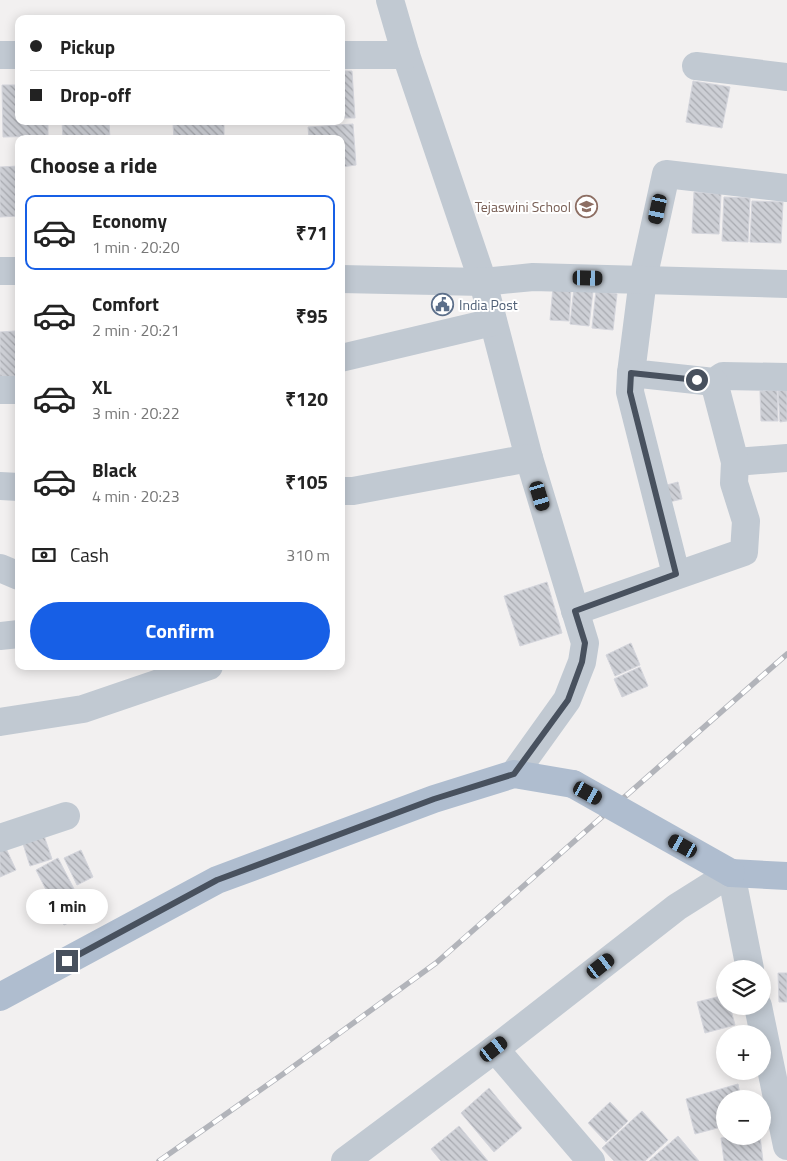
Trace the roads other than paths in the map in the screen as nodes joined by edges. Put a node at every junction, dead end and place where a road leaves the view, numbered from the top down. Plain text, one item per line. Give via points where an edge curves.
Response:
1 (390, 0) edge
2 (0, 54) edge
3 (15, 55) edge
4 (345, 55) edge
5 (406, 55) junction
6 (696, 66) dead end
7 (787, 77) edge
8 (787, 188) edge
9 (0, 271) edge
10 (15, 272) edge
11 (345, 279) edge
12 (643, 280) junction
13 (483, 282) junction
14 (787, 284) edge
15 (493, 322) junction
16 (345, 357) edge
17 (631, 373) junction
18 (787, 377) edge
19 (714, 382) junction
20 (0, 390) edge
21 (15, 390) edge
22 (529, 458) junction
23 (787, 458) edge
24 (735, 462) junction
25 (0, 486) edge
26 (15, 487) edge
27 (345, 491) edge
28 (0, 568) edge
29 (15, 574) edge
30 (676, 574) junction
31 (575, 611) junction
32 (15, 634) edge
33 (0, 636) edge
34 (197, 670) edge
35 (0, 722) edge
36 (514, 774) junction
37 (66, 816) dead end
38 (0, 838) edge
39 (731, 873) junction
40 (787, 876) edge
41 (748, 960) edge
42 (0, 998) edge
43 (760, 1015) edge
44 (494, 1049) junction
45 (787, 1146) edge
46 (346, 1161) edge
47 (591, 1161) edge

1 - 5 street
2 - 3 street
4 - 5 street
5 - 13 street
6 - 7 street
8 - 12 street via 666,174
9 - 10 street
11 - 13 street
12 - 13 street via 533,277
12 - 14 street
12 - 17 street
13 - 15 street
15 - 16 street
15 - 22 street
17 - 19 street
17 - 30 street via 630,392
18 - 19 street via 723,376
19 - 24 street
20 - 21 street
22 - 27 street
22 - 31 street
23 - 24 street
24 - 30 street via 734,483 746,521 744,552
25 - 26 street
28 - 29 street
30 - 31 street
31 - 36 street via 585,643 582,662 568,700
32 - 33 street
34 - 35 street via 83,710
36 - 39 main road, bridge via 573,784
36 - 42 main road via 434,799 217,880
37 - 38 street
39 - 40 main road
39 - 41 street
39 - 44 street via 677,907
43 - 45 street
44 - 46 street
44 - 47 street

